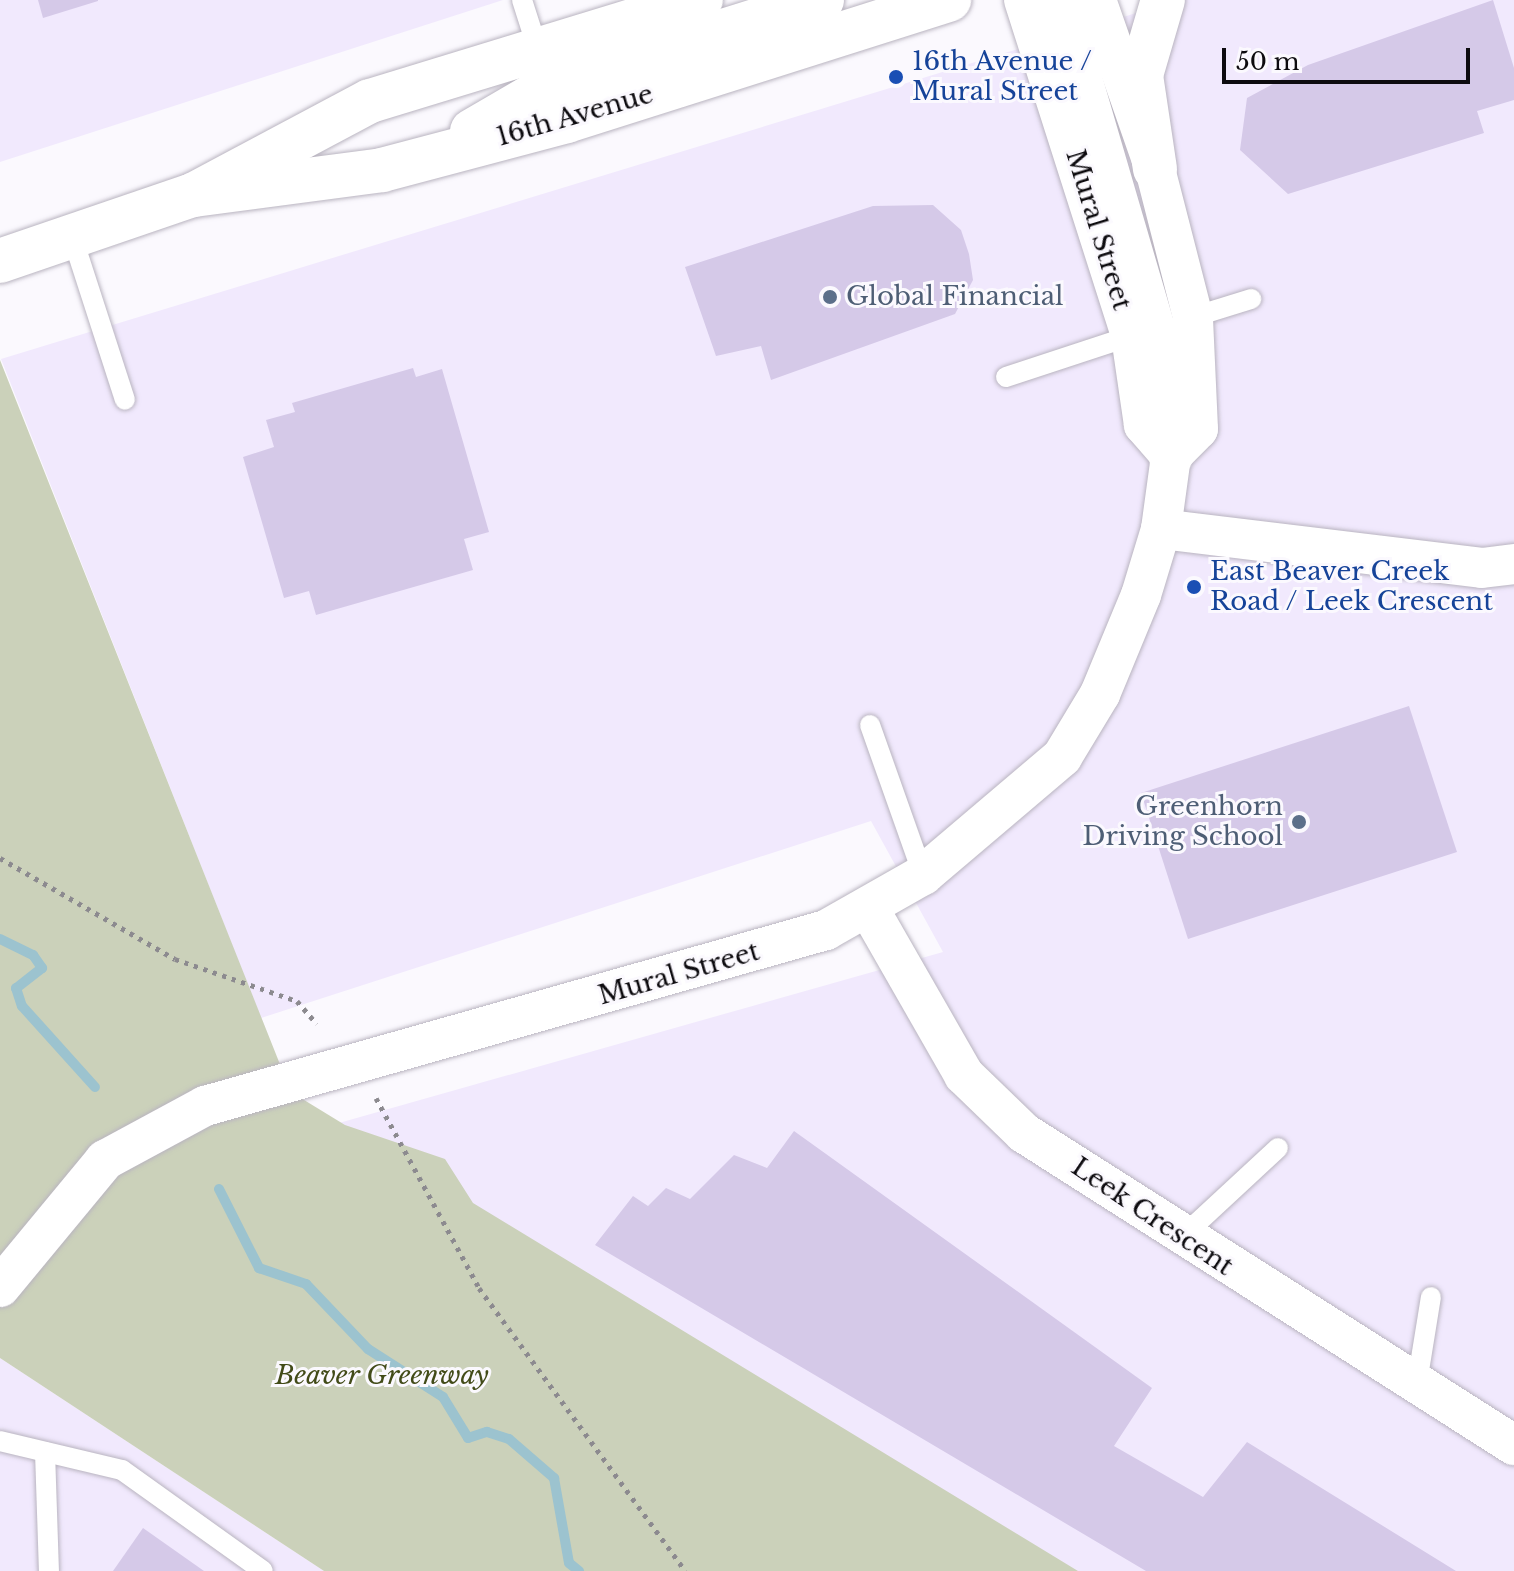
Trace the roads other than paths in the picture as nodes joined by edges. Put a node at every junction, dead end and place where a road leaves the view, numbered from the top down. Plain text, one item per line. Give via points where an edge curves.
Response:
1 (522, 0) edge
2 (701, 0) edge
3 (822, 0) edge
4 (949, 0) edge
5 (1024, 0) edge
6 (1057, 0) edge
7 (1096, 0) edge
8 (1163, 0) edge
9 (538, 50) junction
10 (425, 159) junction
11 (1155, 169) junction
12 (193, 195) junction
13 (72, 236) junction
14 (0, 261) edge
15 (1251, 299) dead end
16 (1193, 317) junction
17 (1131, 336) junction
18 (1006, 377) dead end
19 (125, 400) dead end
20 (1171, 456) junction
21 (1161, 529) junction
22 (1514, 564) edge
23 (870, 725) dead end
24 (923, 875) junction
25 (869, 909) junction
26 (1278, 1148) dead end
27 (1184, 1235) junction
28 (0, 1287) edge
29 (1431, 1297) dead end
30 (1417, 1383) junction
31 (0, 1441) edge
32 (1514, 1445) edge
33 (45, 1452) junction
34 (49, 1571) edge
35 (263, 1571) edge

1 - 9 lane
2 - 9 main road, 16th Avenue
3 - 10 main road via 551,85
4 - 10 main road, 16th Avenue
5 - 17 street, Mural Street
6 - 20 main road via 1157,341
7 - 11 street
8 - 11 main road via 1141,75
9 - 12 main road, 16th Avenue via 370,101
10 - 12 main road, 16th Avenue
11 - 16 street
12 - 13 main road, 16th Avenue
13 - 14 main road, 16th Avenue
13 - 19 lane
15 - 16 lane
16 - 20 street via 1198,429
17 - 18 lane
17 - 20 street, Mural Street via 1144,425
20 - 21 street, Mural Street
21 - 22 street via 1482,568
21 - 24 street, Mural Street via 1100,694 1062,757
23 - 24 lane
24 - 25 street, Mural Street
25 - 27 street, Leek Crescent via 964,1075 1024,1133
25 - 28 street, Mural Street via 777,946 205,1106 105,1160
26 - 27 lane
27 - 30 street, Leek Crescent
29 - 30 lane
30 - 32 street, Leek Crescent
31 - 33 lane
33 - 34 lane
33 - 35 lane via 122,1470

